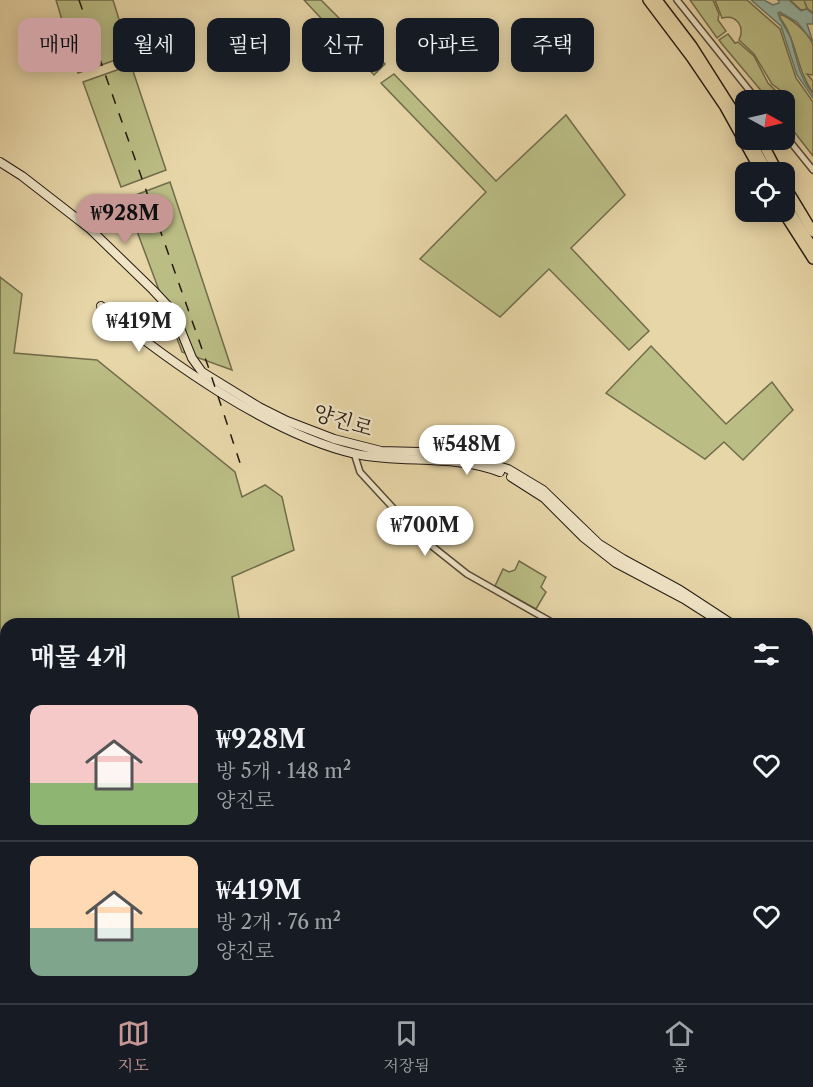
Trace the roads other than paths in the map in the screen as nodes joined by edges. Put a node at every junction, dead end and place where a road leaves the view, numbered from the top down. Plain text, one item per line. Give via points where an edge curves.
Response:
1 (648, 0) edge
2 (657, 0) edge
3 (677, 0) edge
4 (749, 90) edge
5 (733, 109) joint
6 (735, 112) edge
7 (795, 148) edge
8 (0, 162) edge
9 (755, 162) edge
10 (0, 168) edge
11 (813, 170) edge
12 (795, 202) edge
13 (795, 219) edge
14 (789, 222) edge
15 (813, 232) edge
16 (813, 248) edge
17 (813, 259) edge
18 (101, 306) dead end
19 (195, 375) junction
20 (354, 449) junction
21 (546, 618) edge
22 (714, 618) edge
23 (723, 618) edge

1 - 9 highway via 719,99
2 - 5 highway
3 - 4 street
5 - 6 highway
7 - 11 street
8 - 20 main road, 양진로 via 89,228 153,290 177,321 201,372 259,407
10 - 19 main road via 86,233 150,295 174,325
12 - 15 highway
13 - 16 highway
14 - 17 highway
18 - 19 main road, 양진로
19 - 20 main road, 양진로 via 315,442
20 - 21 street via 360,472 418,536 467,574
20 - 22 main road, 양진로 via 380,457 468,464 511,477 544,498 616,563
20 - 23 main road, 양진로 via 474,459 508,470 543,490 599,544

